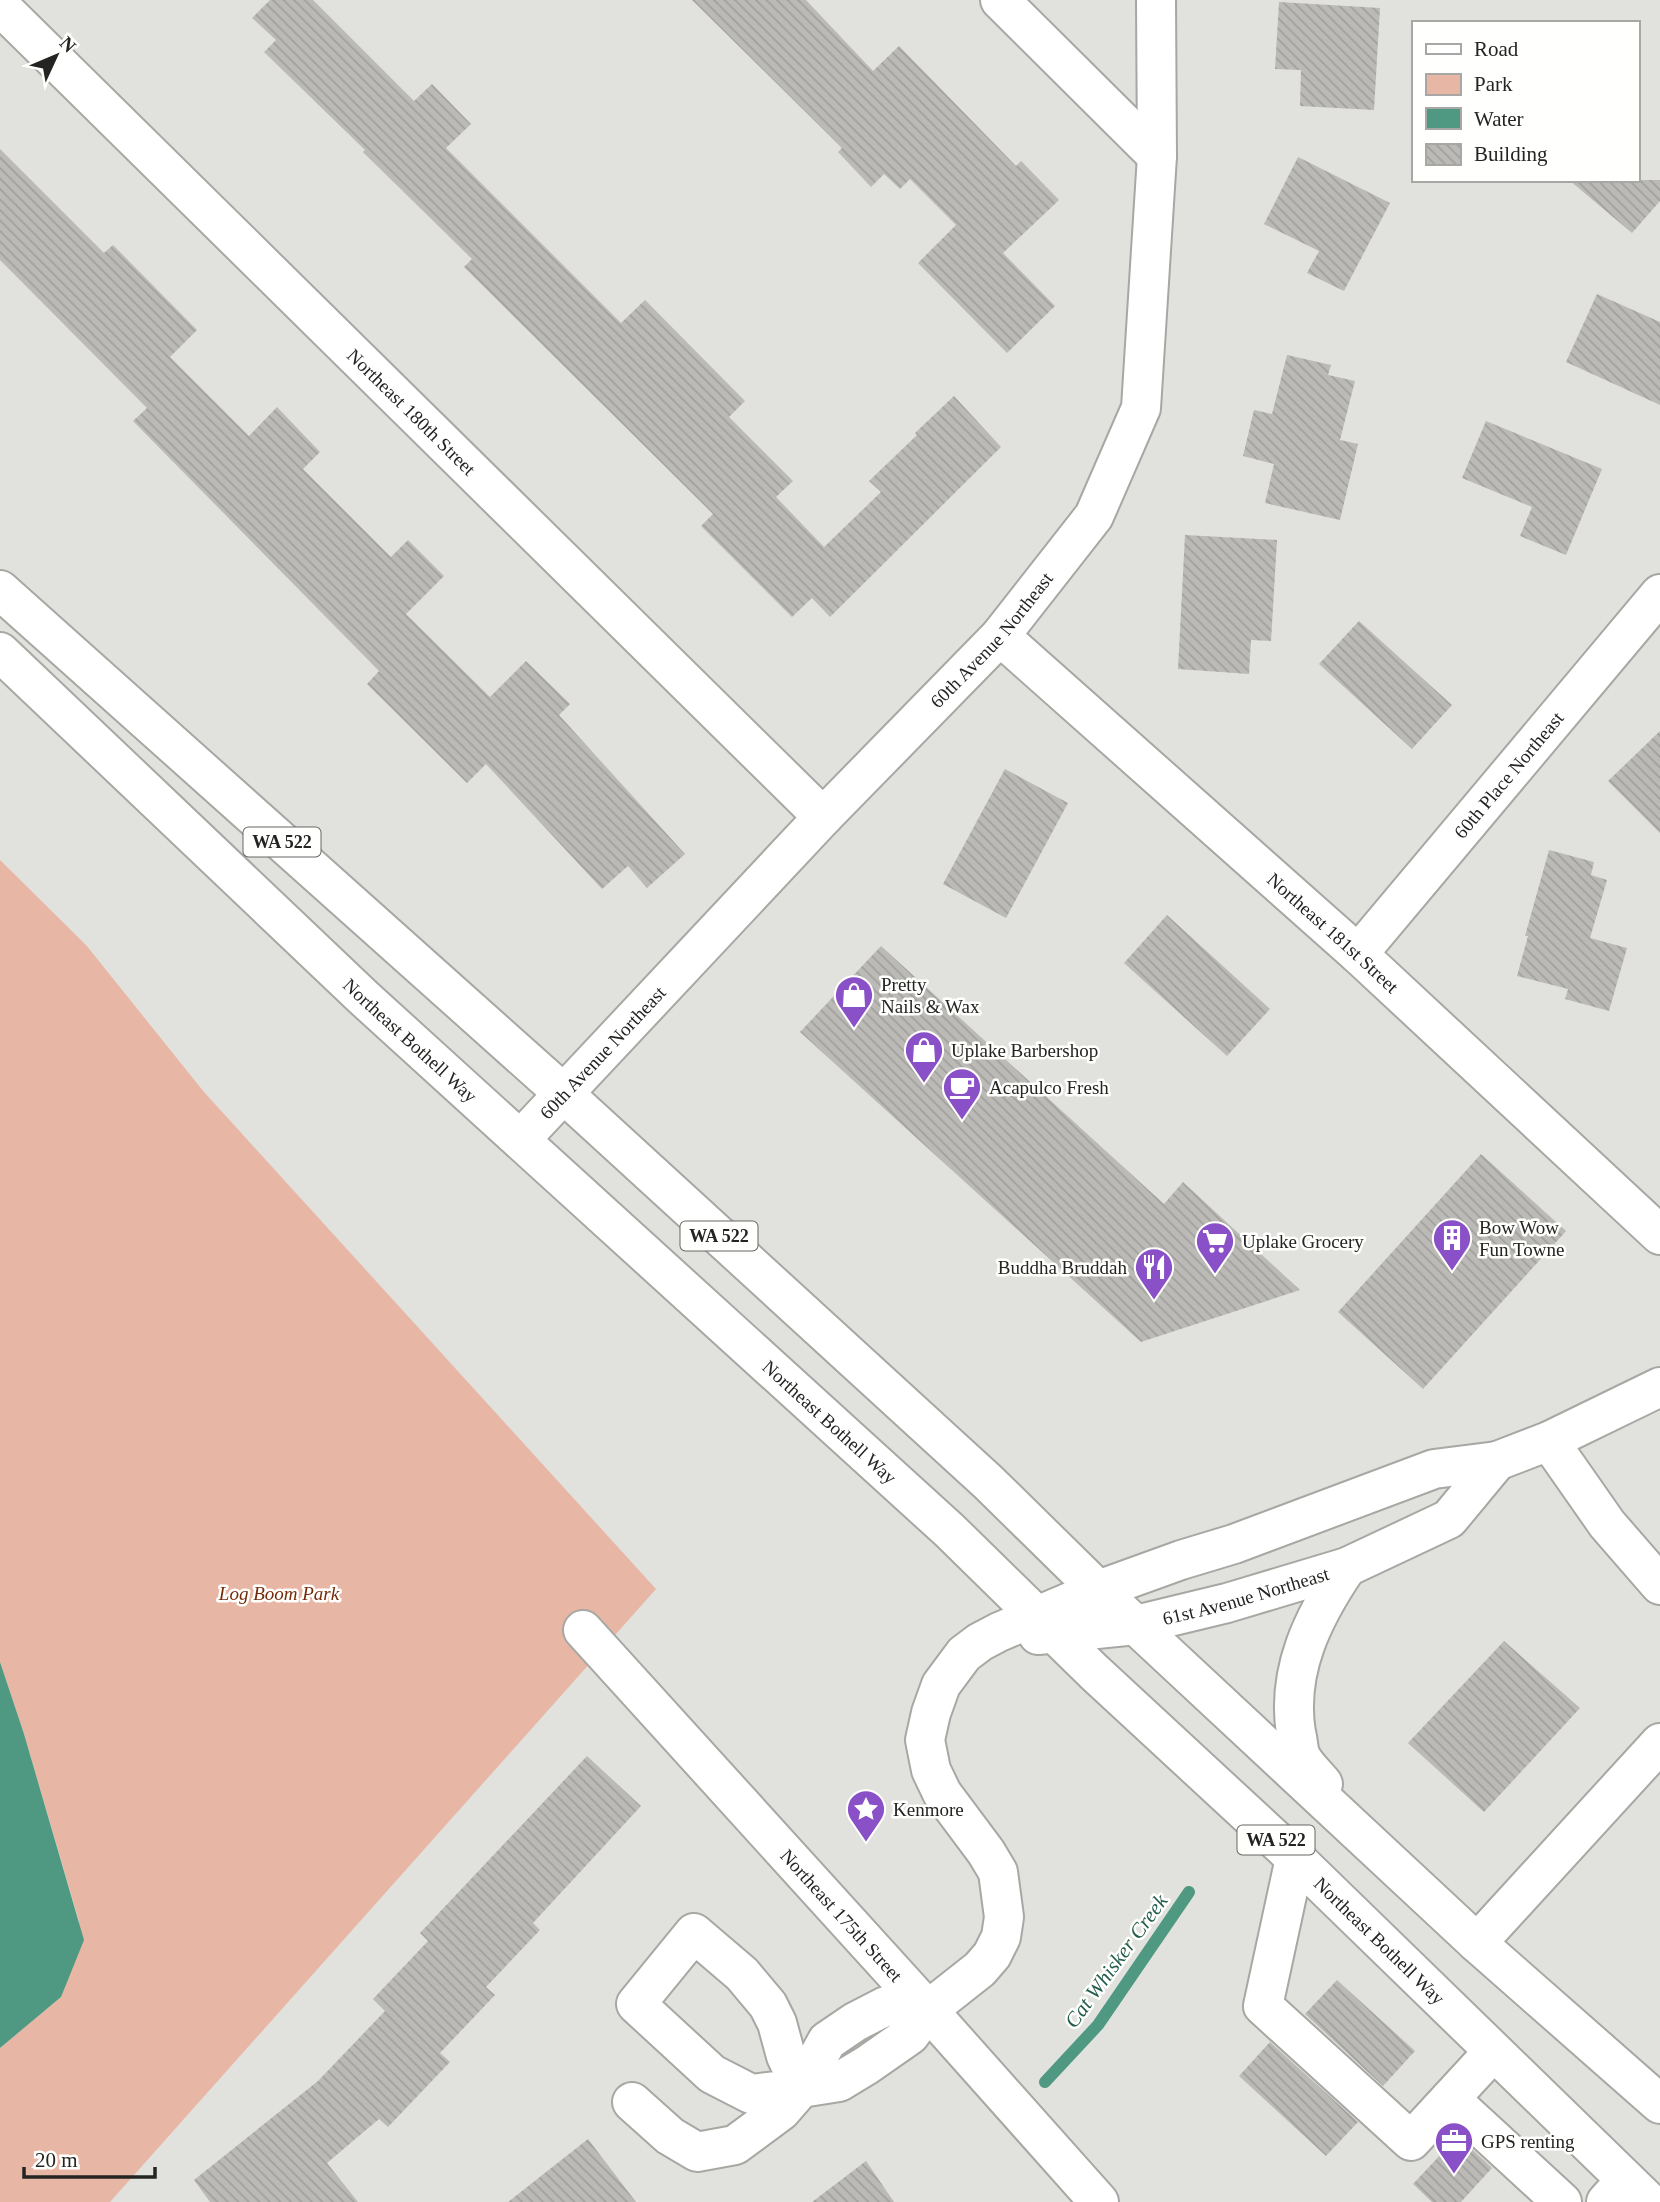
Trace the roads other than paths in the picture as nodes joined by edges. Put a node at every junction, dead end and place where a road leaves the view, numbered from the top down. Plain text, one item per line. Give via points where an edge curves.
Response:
1 (1000, 0) edge
2 (1156, 0) edge
3 (0, 6) edge
4 (1157, 156) junction
5 (0, 590) edge
6 (1660, 594) edge
7 (1000, 636) junction
8 (0, 652) edge
9 (823, 817) junction
10 (1358, 954) junction
11 (564, 1094) junction
12 (521, 1139) junction
13 (1660, 1235) edge
14 (1655, 1398) edge
15 (1549, 1440) junction
16 (1497, 1461) junction
17 (1347, 1567) junction
18 (1660, 1585) edge
19 (1098, 1590) junction
20 (1045, 1625) junction
21 (1136, 1625) junction
22 (583, 1630) dead end
23 (1660, 1743) edge
24 (1371, 1843) junction
25 (1295, 1858) junction
26 (1477, 1943) junction
27 (928, 2010) junction
28 (1493, 2052) junction
29 (1450, 2099) junction
30 (632, 2102) dead end
31 (1660, 2104) edge
32 (1627, 2195) edge
33 (1099, 2202) edge
34 (1562, 2202) edge

1 - 4 main road
2 - 4 main road, 60th Avenue Northeast
3 - 9 main road, Northeast 180th Street
4 - 7 main road, 60th Avenue Northeast via 1141,408 1094,516
5 - 11 main road, WA 522
6 - 10 main road, 60th Place Northeast
7 - 9 main road, 60th Avenue Northeast
7 - 10 main road, Northeast 181st Street
8 - 12 main road, Northeast Bothell Way / WA 522 via 364,998
9 - 11 main road, 60th Avenue Northeast
10 - 13 main road, Northeast 181st Street
11 - 12 main road, 60th Avenue Northeast
11 - 19 main road, WA 522 via 988,1482
12 - 20 main road, Northeast Bothell Way / WA 522 via 949,1530
14 - 15 main road, 61st Avenue Northeast
15 - 16 main road, 61st Avenue Northeast
15 - 18 main road via 1607,1524
16 - 17 main road, 61st Avenue Northeast via 1449,1519
16 - 19 main road, 61st Avenue Northeast via 1434,1469
17 - 21 main road, 61st Avenue Northeast
17 - 24 main road via 1308,1633 1293,1710 1300,1755
19 - 20 main road, 61st Avenue Northeast
19 - 21 main road, WA 522
20 - 21 main road, 61st Avenue Northeast
20 - 25 main road, Northeast Bothell Way / WA 522
20 - 27 main road, 61st Avenue Northeast via 960,1659 941,1685 931,1713 925,1740 931,1770 998,1872 1004,1917 992,1955
21 - 24 main road, WA 522
22 - 27 main road, Northeast 175th Street
23 - 26 main road
24 - 26 main road, WA 522
25 - 28 main road, Northeast Bothell Way / WA 522
25 - 29 main road via 1263,2006 1411,2141
26 - 31 main road, WA 522
27 - 30 main road via 886,2006 827,2041 801,2088 781,2111 735,2145 697,2152 670,2136
27 - 33 main road, Northeast 175th Street
28 - 29 main road
28 - 32 main road, Northeast Bothell Way / WA 522
29 - 34 main road

